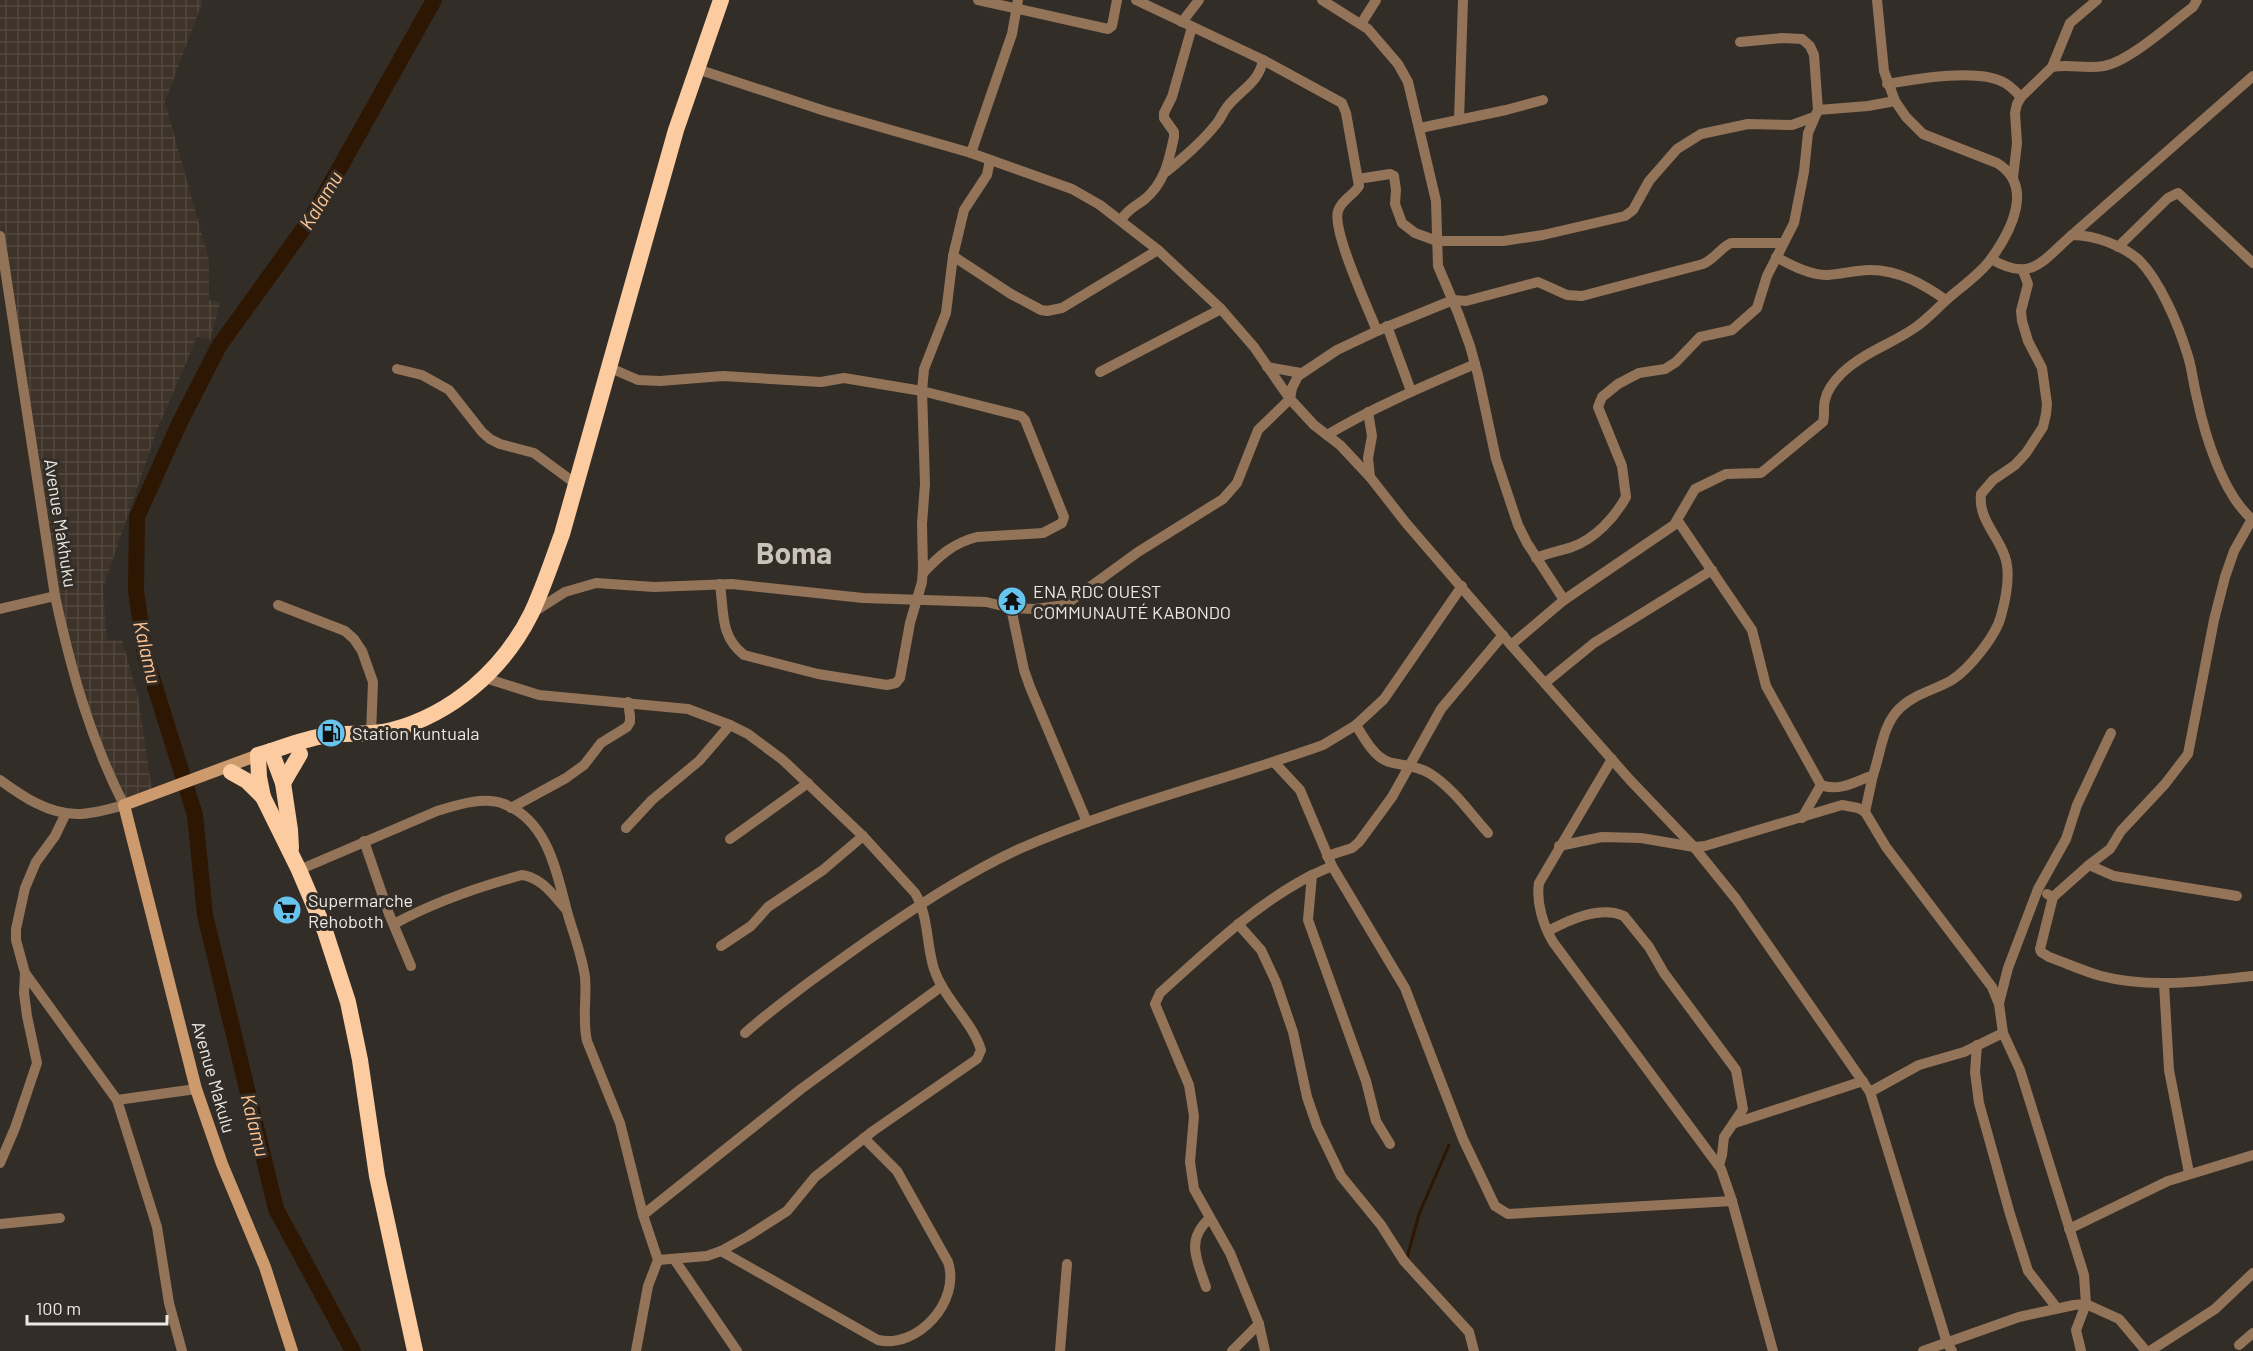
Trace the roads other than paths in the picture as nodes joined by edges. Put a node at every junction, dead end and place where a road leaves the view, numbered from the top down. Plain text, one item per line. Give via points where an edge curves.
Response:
1 (721, 0) edge
2 (978, 0) edge
3 (1117, 0) edge
4 (1136, 0) edge
5 (1199, 0) edge
6 (1322, 0) edge
7 (1376, 0) edge
8 (1462, 0) edge
9 (1877, 0) edge
10 (2097, 0) edge
11 (2197, 0) edge
12 (1017, 4) edge
13 (1187, 24) junction
14 (1360, 24) junction
15 (1740, 42) dead end
16 (1263, 60) junction
17 (2052, 67) junction
18 (697, 69) junction
19 (2253, 76) edge
20 (1887, 84) junction
21 (2021, 97) junction
22 (1543, 100) dead end
23 (1895, 101) junction
24 (1816, 113) junction
25 (1459, 120) junction
26 (1420, 128) junction
27 (971, 153) junction
28 (990, 160) junction
29 (1166, 172) junction
30 (2013, 178) junction
31 (1358, 179) junction
32 (1121, 220) junction
33 (2072, 235) junction
34 (0, 236) edge
35 (1437, 241) junction
36 (1783, 243) junction
37 (2118, 247) junction
38 (1158, 250) junction
39 (953, 256) junction
40 (1776, 257) junction
41 (1991, 259) junction
42 (2253, 263) edge
43 (2023, 271) junction
44 (1453, 300) junction
45 (1946, 300) junction
46 (1221, 309) junction
47 (1382, 328) junction
48 (1475, 364) junction
49 (608, 367) junction
50 (1267, 367) junction
51 (397, 369) dead end
52 (1100, 372) dead end
53 (1301, 373) junction
54 (922, 391) junction
55 (1411, 391) junction
56 (1290, 399) junction
57 (1368, 412) junction
58 (1328, 435) junction
59 (1371, 477) junction
60 (576, 484) junction
61 (2252, 520) edge
62 (1678, 521) junction
63 (1536, 558) junction
64 (1712, 570) junction
65 (923, 573) junction
66 (545, 580) junction
67 (720, 584) junction
68 (1462, 586) junction
69 (565, 592) junction
70 (55, 596) junction
71 (915, 599) junction
72 (1564, 600) junction
73 (278, 605) dead end
74 (1011, 608) junction
75 (0, 609) edge
76 (531, 614) junction
77 (1503, 635) junction
78 (1511, 645) junction
79 (485, 678) junction
80 (1545, 683) junction
81 (627, 702) junction
82 (730, 725) junction
83 (1356, 725) junction
84 (2111, 733) dead end
85 (371, 734) junction
86 (348, 735) junction
87 (300, 754) junction
88 (266, 759) junction
89 (1612, 759) junction
90 (1274, 762) junction
91 (1410, 765) junction
92 (231, 772) junction
93 (210, 773) junction
94 (1873, 775) junction
95 (0, 780) edge
96 (283, 783) junction
97 (808, 783) junction
98 (1821, 784) junction
99 (263, 797) junction
100 (124, 805) junction
101 (511, 808) junction
102 (1866, 812) junction
103 (66, 813) junction
104 (1802, 818) junction
105 (1087, 822) junction
106 (626, 828) dead end
107 (1488, 832) dead end
108 (863, 836) junction
109 (730, 840) dead end
110 (364, 841) junction
111 (1559, 846) junction
112 (1694, 847) junction
113 (291, 852) junction
114 (1330, 861) junction
115 (2089, 865) junction
116 (299, 870) junction
117 (1312, 875) junction
118 (2038, 889) junction
119 (2053, 897) junction
120 (2237, 897) dead end
121 (921, 903) junction
122 (567, 910) junction
123 (394, 924) junction
124 (1238, 924) junction
125 (1548, 931) junction
126 (721, 946) dead end
127 (411, 966) dead end
128 (25, 973) junction
129 (2253, 976) edge
130 (2164, 984) junction
131 (942, 986) junction
132 (1999, 1004) junction
133 (745, 1033) dead end
134 (2003, 1033) junction
135 (1977, 1045) junction
136 (1863, 1081) junction
137 (196, 1089) junction
138 (1870, 1092) junction
139 (117, 1100) junction
140 (1735, 1123) junction
141 (864, 1138) junction
142 (1390, 1144) dead end
143 (2253, 1155) edge
144 (0, 1163) edge
145 (1719, 1165) junction
146 (2189, 1173) junction
147 (1732, 1201) junction
148 (643, 1215) junction
149 (60, 1218) dead end
150 (1210, 1218) junction
151 (0, 1224) edge
152 (2069, 1229) junction
153 (722, 1251) junction
154 (674, 1259) junction
155 (658, 1260) junction
156 (1067, 1264) dead end
157 (2253, 1273) edge
158 (1206, 1287) dead end
159 (2086, 1304) junction
160 (2057, 1308) junction
161 (1259, 1324) junction
162 (2253, 1333) edge
163 (2240, 1345) dead end
164 (1949, 1347) edge
165 (182, 1351) edge
166 (291, 1351) edge
167 (415, 1351) edge
168 (636, 1351) edge
169 (737, 1351) edge
170 (1060, 1351) edge
171 (1232, 1351) edge
172 (1266, 1351) edge
173 (1474, 1351) edge
174 (1773, 1351) edge
175 (1923, 1351) edge
176 (2081, 1351) edge
177 (2148, 1351) edge

1 - 18 highway
2 - 12 street
3 - 12 street via 1108,29
4 - 13 street
5 - 13 street
6 - 14 street
7 - 14 street
8 - 25 street
9 - 20 street
10 - 17 street via 2070,23
11 - 17 street via 2193,7 2118,62 2093,67
12 - 27 street via 1012,34
13 - 16 street
13 - 29 street via 1172,97 1164,114 1174,132
14 - 26 street via 1378,39 1404,73
15 - 24 street via 1802,39 1810,46 1814,55
16 - 29 street via 1251,85 1226,108 1203,139
16 - 31 street via 1342,102
17 - 21 street
18 - 27 street
18 - 49 highway
19 - 33 street
20 - 21 street via 1965,76 2002,81
20 - 23 street
21 - 30 street via 2015,113
22 - 25 street
23 - 24 street
23 - 30 street via 1923,135 1997,163
24 - 35 street via 1792,125 1748,124 1701,134 1677,149 1649,181 1633,210 1620,218 1513,239
24 - 36 street via 1808,133 1798,209
25 - 26 street
26 - 35 street via 1436,201
27 - 28 street
28 - 32 street via 1072,189
28 - 39 street via 987,175 964,210
29 - 32 street via 1147,197 1128,209
30 - 41 street via 2018,189 2015,213
31 - 35 street via 1394,176 1395,204 1402,223
31 - 47 street via 1358,188 1342,203 1337,219 1348,256
32 - 38 street
33 - 37 street via 2086,235
33 - 43 street via 2041,263
34 - 70 street, Avenue Makhuku
35 - 44 street via 1437,266
36 - 40 street
36 - 44 street via 1731,243 1703,264 1582,296 1567,295 1538,282 1466,301
37 - 42 street via 2168,198 2178,194
37 - 61 street via 2145,267 2167,303 2187,352 2214,453 2236,504
38 - 39 street via 1062,308 1047,311 1011,294
38 - 46 street
39 - 54 street via 946,313 924,369
40 - 45 street via 1800,269 1826,275 1871,270 1894,273
40 - 63 street via 1757,308 1737,327 1700,337 1665,369 1635,374 1602,397 1598,407 1622,466 1626,496 1589,539
41 - 43 street
41 - 45 street
43 - 94 street via 2028,284 2022,321 2042,368 2048,404 2043,428 2026,453 1981,494 1982,512 2007,567 2001,617 1962,672 1899,708 1888,725
44 - 47 street
44 - 48 street
45 - 62 street via 1918,326 1842,373 1827,392 1823,422 1796,446 1761,473 1726,474 1703,484 1691,495
46 - 50 street
46 - 52 street
47 - 53 street
47 - 55 street
48 - 55 street
48 - 63 street via 1502,477 1518,525
49 - 54 street via 638,380 723,376 821,382 844,378
49 - 60 highway
50 - 53 street
50 - 56 street
51 - 60 street via 422,375 449,390 490,439 534,453
53 - 56 street
54 - 65 street
54 - 65 street via 1021,416 1064,517 1059,526 1043,532 967,539 941,554
55 - 57 street
56 - 58 street
56 - 74 street via 1258,430 1237,483 1223,499 1138,552 1065,605
57 - 58 street
57 - 59 street
58 - 59 street
59 - 68 street
60 - 66 highway
61 - 115 street via 2225,577 2188,754 2110,849
62 - 64 street
62 - 72 street
63 - 72 street
64 - 80 street via 1594,643
64 - 98 street via 1752,630 1766,686
65 - 71 street
66 - 69 street
66 - 76 highway
67 - 69 street via 654,587 596,583
67 - 71 street
67 - 71 street via 726,634 744,655 818,674 887,685 900,678
68 - 77 street
68 - 83 street via 1384,699
69 - 76 street
70 - 75 street
70 - 100 street, Avenue Makhuku via 66,650 94,740
71 - 74 street via 986,602
72 - 78 street
73 - 85 street via 345,631 354,639 373,682
74 - 105 street via 1030,687
76 - 79 highway
77 - 78 street
77 - 91 street via 1441,709
78 - 80 street
79 - 81 street via 539,695
79 - 85 highway via 457,700 414,723
80 - 89 street
81 - 82 street via 688,709
81 - 101 street via 627,727 601,743 584,765 566,778
82 - 97 street via 748,734
82 - 106 street via 699,761 652,800
83 - 90 street via 1323,745
83 - 91 street via 1383,759
84 - 118 street via 2077,805 2066,839
85 - 86 highway
86 - 87 highway
86 - 88 highway via 326,735
87 - 88 highway
87 - 96 highway
88 - 92 main road
88 - 93 main road
88 - 96 highway
88 - 99 highway
89 - 111 street
89 - 112 street
90 - 105 street
90 - 114 street via 1300,790
91 - 107 street via 1441,782
91 - 114 street via 1359,842
92 - 93 main road
92 - 99 highway
93 - 100 main road
94 - 98 street via 1837,788
94 - 102 street
95 - 103 street via 33,802
96 - 113 highway
97 - 108 street
97 - 109 street
98 - 104 street
99 - 113 highway
100 - 103 street via 91,813
100 - 137 main road, Avenue Makulu
101 - 110 street via 493,802 457,806
101 - 122 street via 535,827 544,841
102 - 104 street via 1842,805
102 - 132 street via 1886,847 1992,987
103 - 128 street via 36,862 23,893 16,940
104 - 112 street
105 - 121 street via 984,866
108 - 121 street
108 - 126 street
110 - 116 street
110 - 123 street
111 - 112 street via 1602,837 1641,838
111 - 125 street via 1538,887
112 - 136 street via 1731,892
113 - 116 highway
114 - 117 street
114 - 147 street via 1405,988 1459,1130 1495,1206 1508,1214
115 - 119 street
115 - 120 street via 2114,876
116 - 167 highway via 348,1002 377,1176
117 - 124 street
117 - 142 street via 1308,920 1366,1081 1376,1121
118 - 119 street
118 - 132 street via 2007,968
119 - 130 street via 2040,949 2044,955 2100,976
121 - 131 street via 934,969
121 - 133 street via 774,1007
122 - 123 street via 541,882 522,875 445,900
122 - 148 street via 585,979 587,1041 620,1123
123 - 127 street
124 - 150 street via 1160,993 1155,1004 1189,1085 1194,1116 1190,1154 1193,1184
124 - 173 street via 1261,950 1276,982 1293,1032 1307,1097 1341,1176 1404,1261 1469,1332
125 - 140 street via 1585,916 1624,916 1736,1070 1743,1105
125 - 145 street via 1552,942
128 - 139 street
128 - 144 street via 27,1016 37,1063
129 - 130 street
130 - 146 street via 2169,1070
131 - 141 street via 979,1044 981,1054
131 - 148 street via 801,1089
132 - 134 street
134 - 135 street
134 - 152 street via 2020,1070
135 - 138 street via 1919,1065
135 - 160 street via 1978,1103 2010,1214 2028,1271
136 - 138 street
136 - 140 street
137 - 139 street
137 - 166 main road, Avenue Makulu via 265,1267
138 - 164 street
139 - 165 street via 157,1227 169,1303
140 - 145 street via 1724,1137
141 - 153 street via 815,1177 787,1211
141 - 153 street via 897,1172 951,1270 946,1299 928,1324 901,1341 878,1340
143 - 146 street
145 - 147 street
146 - 152 street
147 - 174 street
148 - 155 street
149 - 151 street
150 - 158 street via 1196,1234 1194,1247
150 - 161 street via 1230,1253
152 - 159 street via 2084,1275
153 - 154 street
154 - 155 street
154 - 169 street
155 - 168 street via 648,1286
156 - 170 street
157 - 177 street via 2215,1309
159 - 160 street
159 - 176 street via 2076,1330
159 - 177 street via 2119,1319
160 - 164 street via 2019,1317
161 - 171 street
161 - 172 street
162 - 163 street
164 - 175 street

